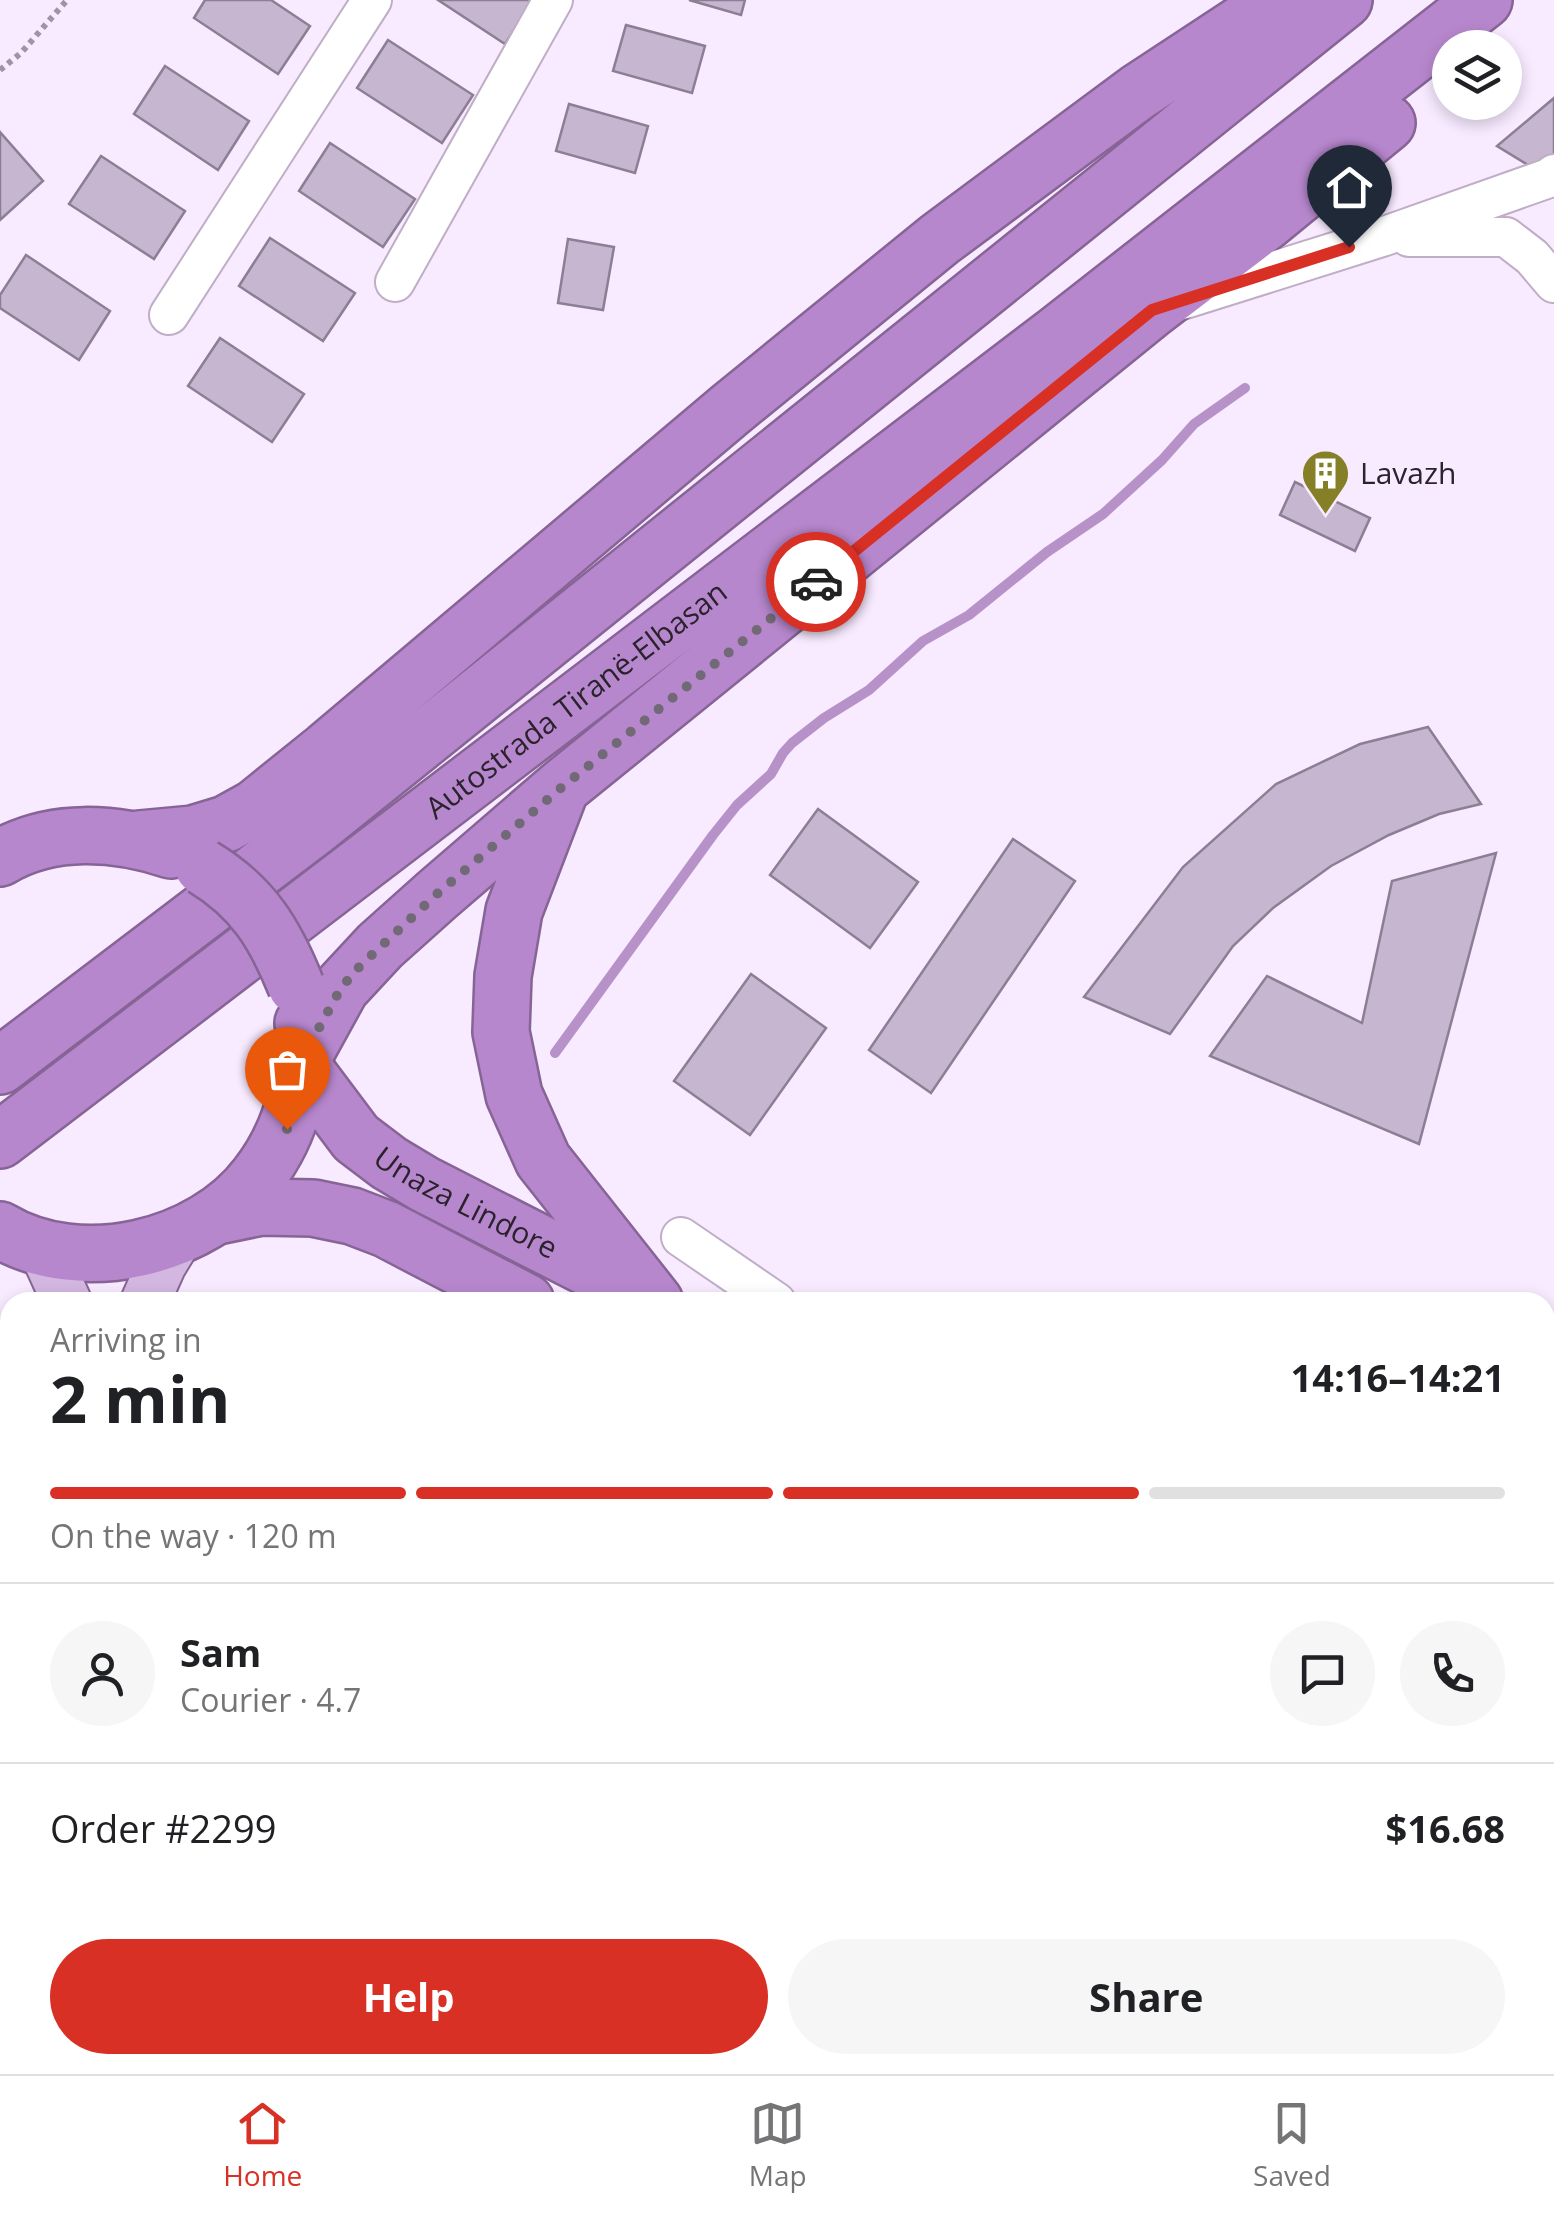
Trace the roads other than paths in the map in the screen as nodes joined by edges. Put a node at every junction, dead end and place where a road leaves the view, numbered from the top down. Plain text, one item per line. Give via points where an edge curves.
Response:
1 (372, 0) edge
2 (554, 0) edge
3 (1278, 0) edge
4 (1344, 0) edge
5 (1484, 0) edge
6 (1510, 0) edge
7 (1481, 30) edge
8 (1432, 79) edge
9 (1554, 174) edge
10 (1382, 237) junction
11 (395, 282) dead end
12 (1554, 284) edge
13 (1152, 310) junction
14 (169, 315) dead end
15 (561, 788) junction
16 (139, 840) junction
17 (0, 858) edge
18 (303, 1061) junction
19 (0, 1066) edge
20 (0, 1140) edge
21 (198, 1226) junction
22 (681, 1237) dead end
23 (18, 1244) edge
24 (59, 1292) edge
25 (149, 1292) edge
26 (507, 1292) edge
27 (636, 1292) edge
28 (648, 1292) edge
29 (761, 1292) edge

1 - 14 street
2 - 11 street
3 - 16 highway via 1138,92 940,239 255,808 193,834
4 - 19 highway via 315,827
5 - 20 highway, Autostrada Tiranë-Elbasan
6 - 7 highway
8 - 13 highway
9 - 10 street
10 - 12 street via 1506,237
10 - 13 street
13 - 15 highway
15 - 18 highway via 360,966
15 - 28 highway via 514,911 502,1032 514,1095 542,1160
16 - 17 highway via 94,834 50,840
16 - 18 highway, bridge via 203,866 253,907 279,944 296,986
18 - 21 highway via 287,1129 258,1177
18 - 27 highway, Unaza Lindore via 356,1138 389,1164
21 - 23 highway, Unaza Lindore via 146,1247 103,1254
21 - 25 main road via 162,1264
21 - 26 highway, Unaza Lindore via 261,1207 352,1216
22 - 29 street
23 - 24 main road

